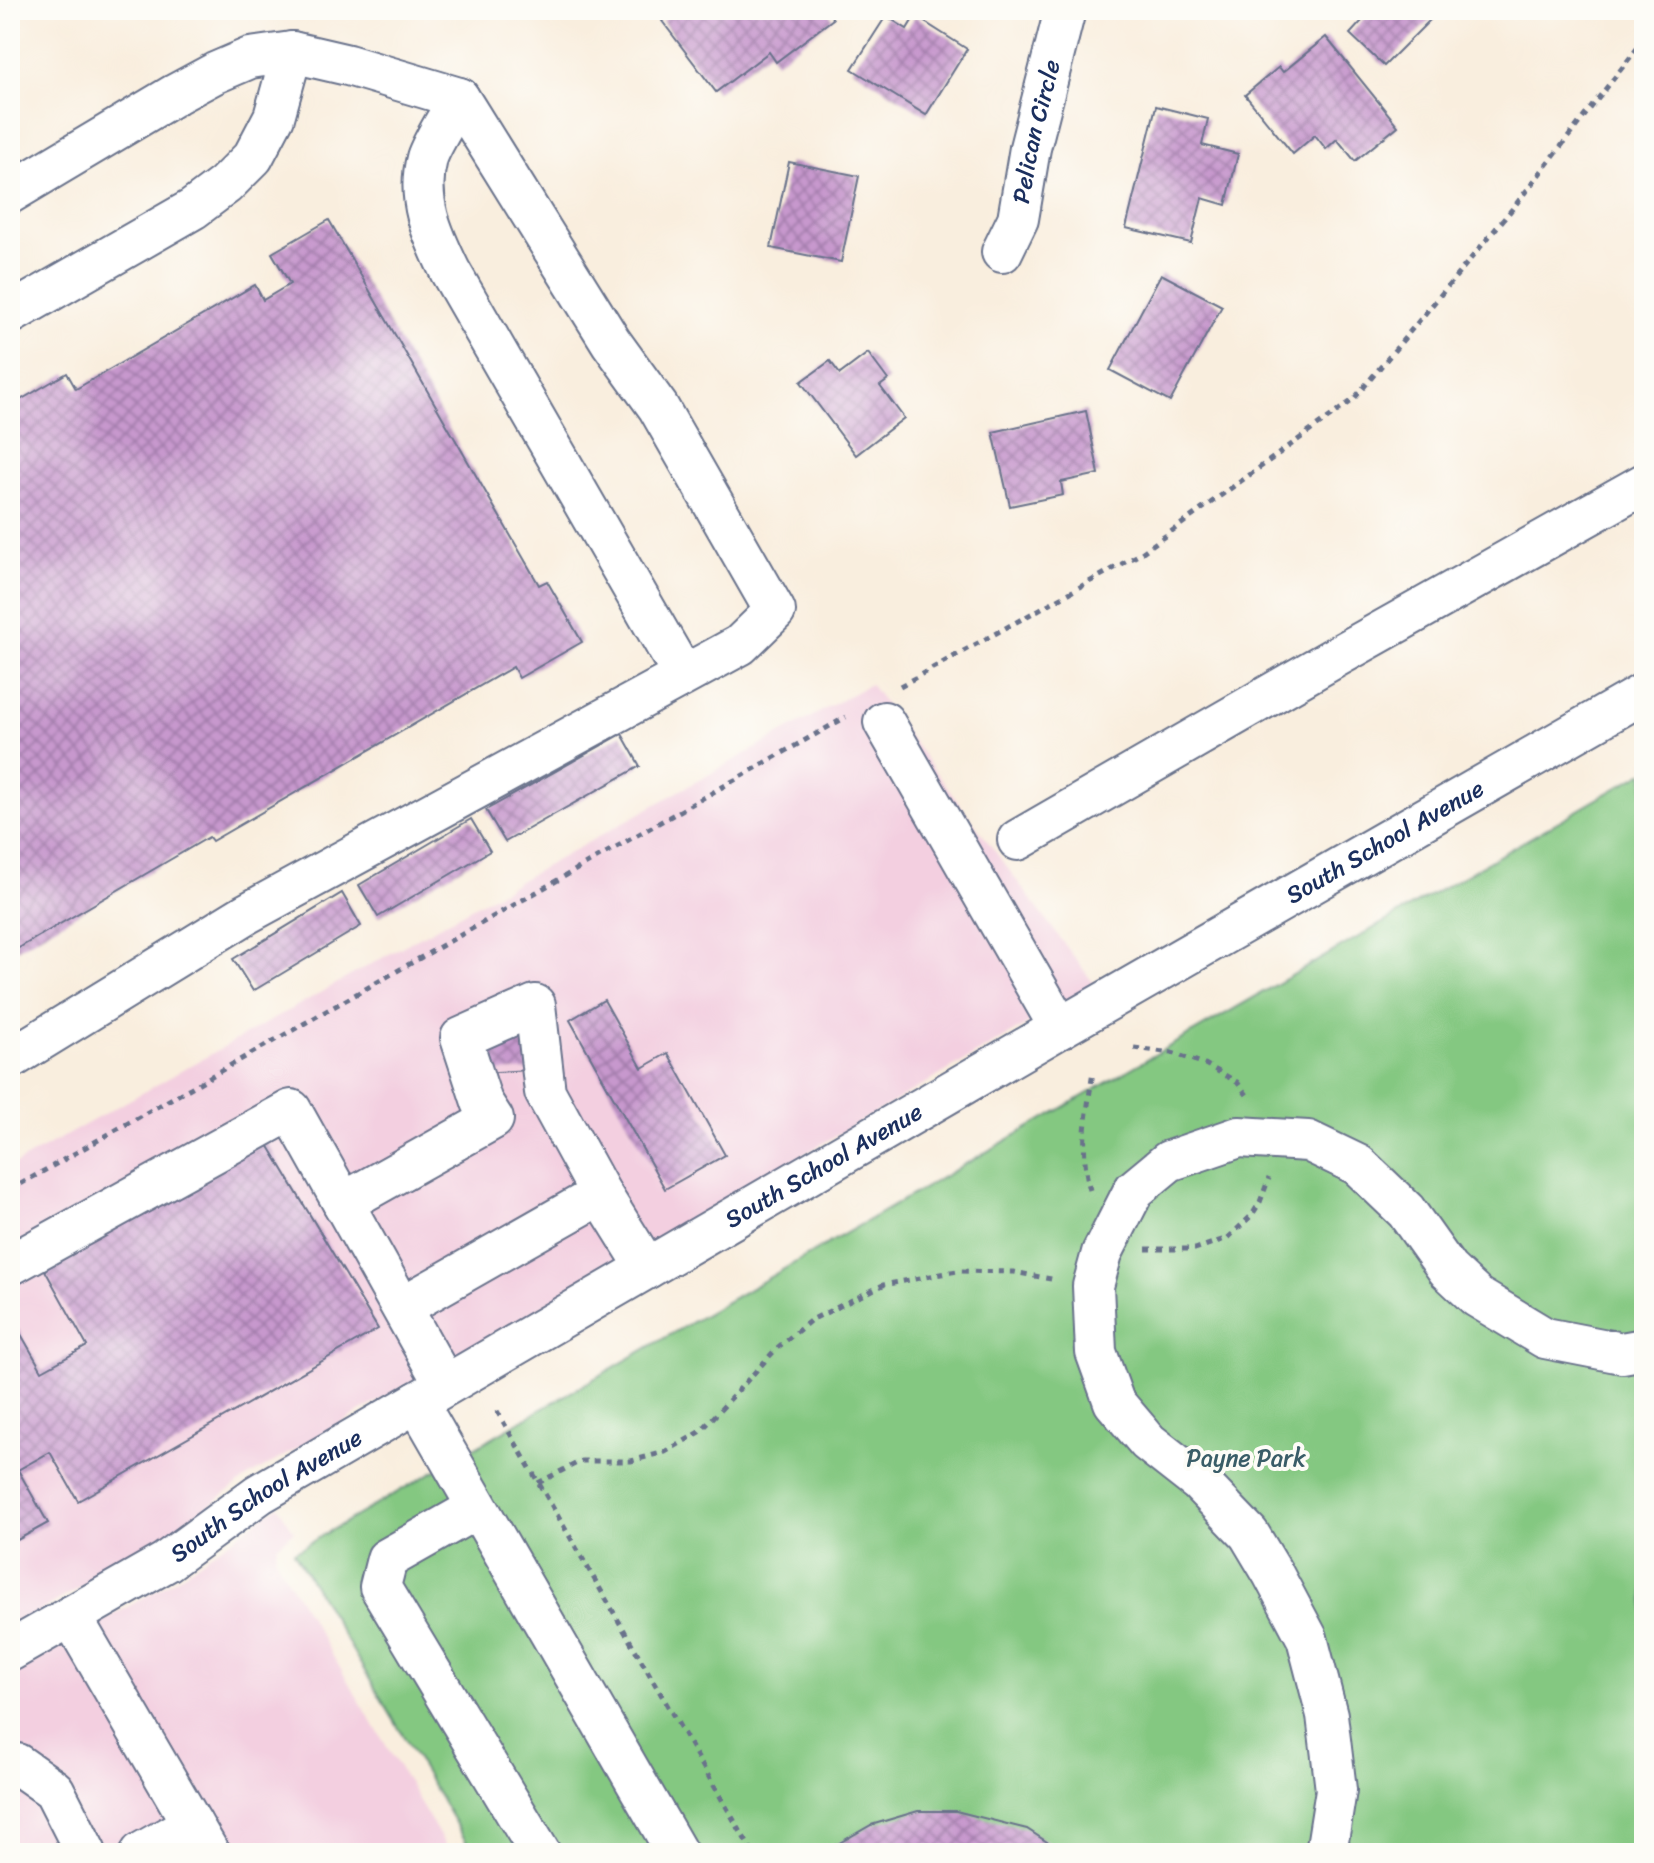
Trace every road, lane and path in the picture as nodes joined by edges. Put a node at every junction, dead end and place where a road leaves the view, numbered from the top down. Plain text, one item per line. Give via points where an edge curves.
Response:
1 (1065, 10) edge
2 (1644, 36) edge
3 (292, 52) junction
4 (459, 98) junction
5 (10, 193) edge
6 (1002, 252) dead end
7 (10, 314) edge
8 (1644, 484) edge
9 (683, 675) junction
10 (1644, 693) edge
11 (877, 708) junction
12 (1018, 840) dead end
13 (1060, 1028) junction
14 (1134, 1048) dead end
15 (10, 1059) edge
16 (1093, 1072) dead end
17 (545, 1092) junction
18 (1258, 1109) dead end
19 (493, 1119) junction
20 (1270, 1175) dead end
21 (10, 1190) edge
22 (601, 1194) junction
23 (1091, 1195) dead end
24 (343, 1203) junction
25 (1133, 1249) dead end
26 (10, 1265) edge
27 (647, 1268) junction
28 (1093, 1286) junction
29 (402, 1307) junction
30 (1644, 1349) edge
31 (431, 1394) junction
32 (497, 1411) dead end
33 (538, 1483) junction
34 (477, 1508) junction
35 (71, 1616) junction
36 (10, 1651) edge
37 (10, 1768) edge
38 (200, 1839) edge
39 (86, 1853) edge
40 (141, 1853) edge
41 (540, 1853) edge
42 (677, 1853) edge
43 (753, 1853) edge
44 (1326, 1853) edge

1 - 6 street, Pelican Circle via 1018,219
2 - 11 path via 1513,208 1353,400 1140,554
3 - 4 street
3 - 5 street via 250,58 215,73
3 - 7 street via 274,117 253,157 225,185 193,209
4 - 9 street via 428,157 422,194 432,233
4 - 9 street via 611,342 658,407 775,611 740,645
8 - 12 street
9 - 15 street via 246,914
10 - 13 street, South School Avenue
11 - 13 street
11 - 21 path
13 - 27 street, South School Avenue
14 - 18 path via 1205,1064 1237,1082
16 - 23 path via 1084,1139
17 - 19 street
17 - 19 street via 535,1005 461,1038
17 - 22 street
19 - 24 street
20 - 25 path via 1252,1215 1228,1238 1195,1249
22 - 27 street
22 - 29 street
24 - 26 street via 291,1110
24 - 29 street
27 - 31 street, South School Avenue
28 - 30 street via 1102,1253 1134,1190 1169,1161 1239,1137 1308,1141 1358,1165 1406,1211 1448,1270 1477,1297 1545,1338 1622,1353
28 - 33 path via 1014,1272 957,1271 883,1285 811,1320 777,1348 700,1432 665,1452 631,1461 581,1461
28 - 44 street via 1096,1352 1114,1402 1148,1442 1199,1482 1249,1534 1307,1638 1327,1715 1336,1790
29 - 31 street
31 - 34 street
31 - 35 street, South School Avenue via 259,1494 166,1562
32 - 33 path
33 - 43 path
34 - 41 street via 387,1559 380,1587
34 - 42 street
35 - 36 street, South School Avenue
35 - 38 street
37 - 39 street via 17,1764 54,1790
38 - 40 street

